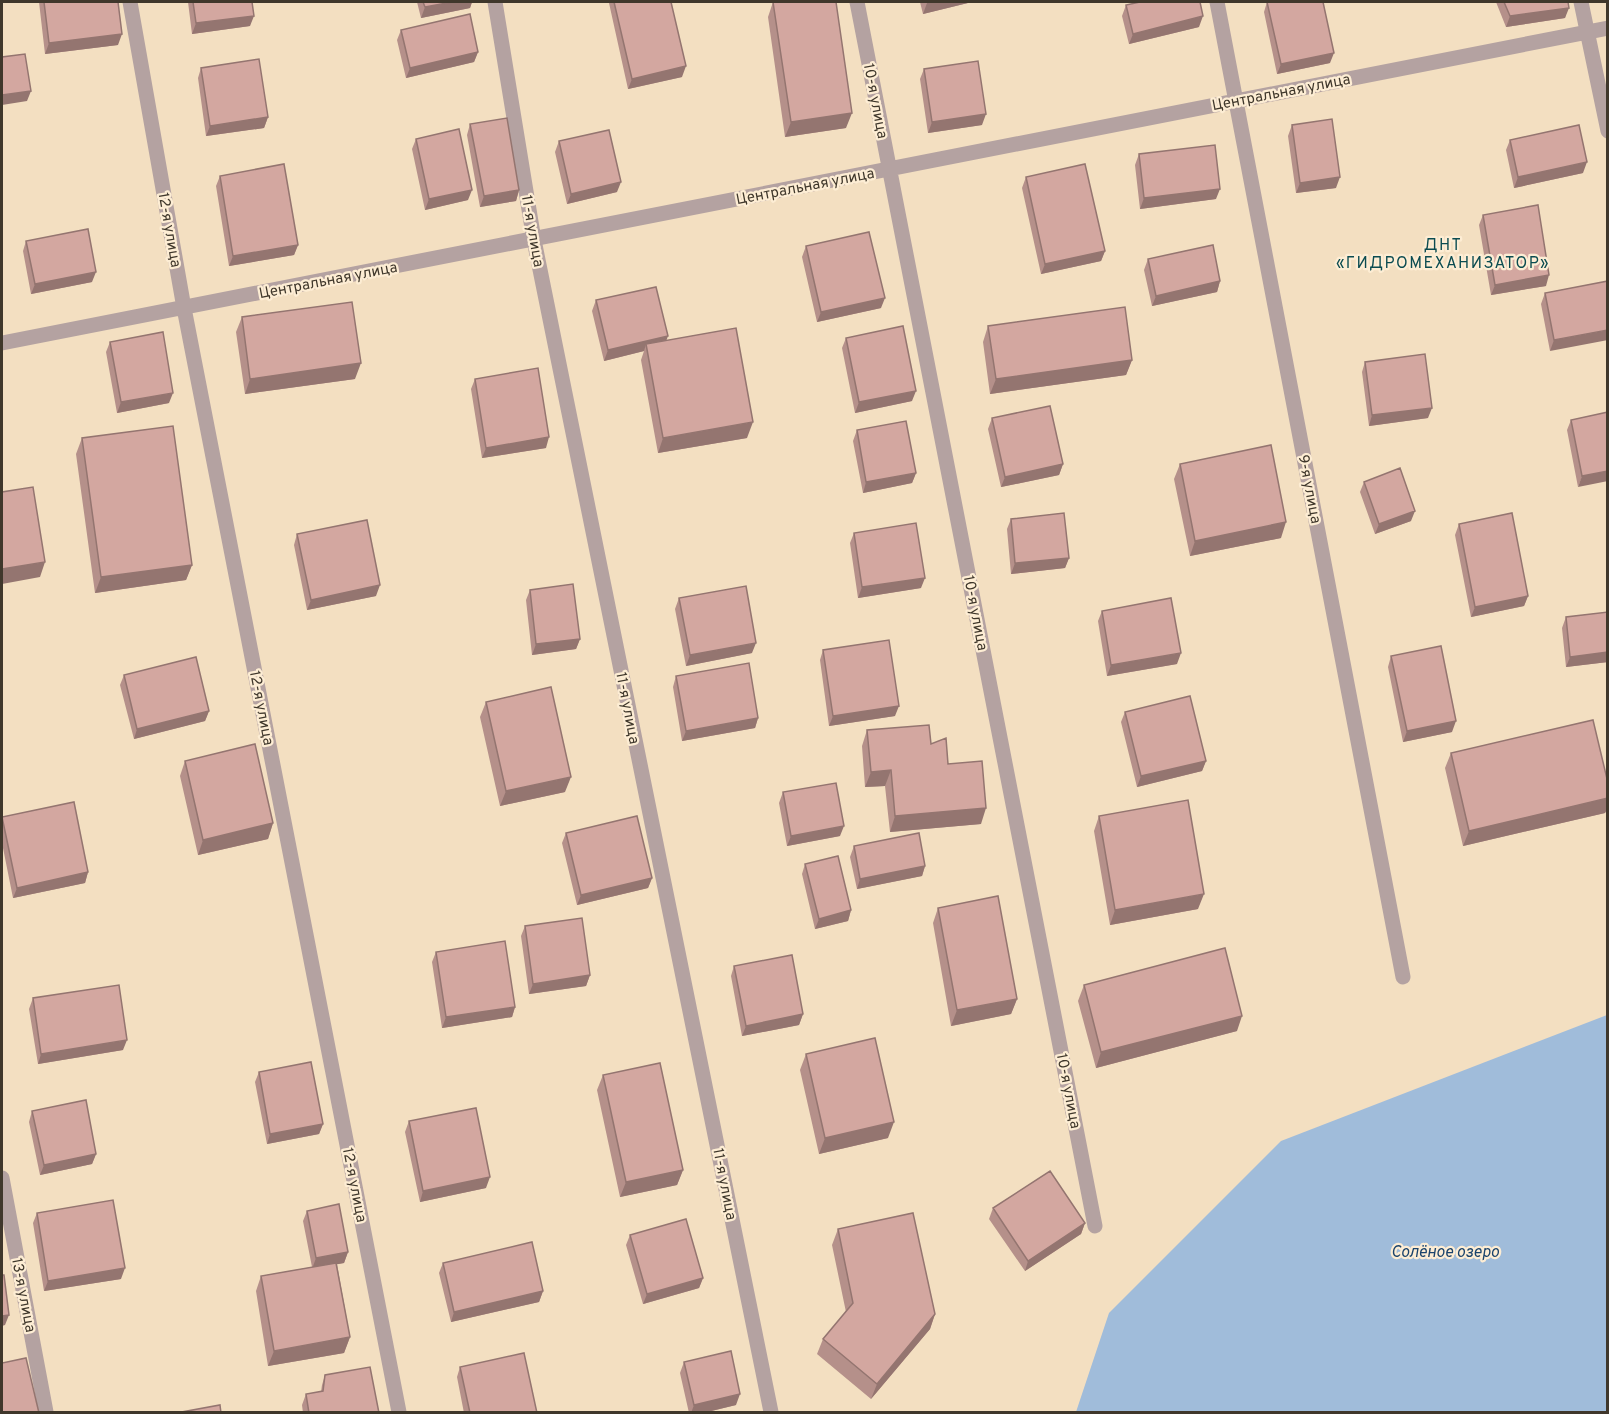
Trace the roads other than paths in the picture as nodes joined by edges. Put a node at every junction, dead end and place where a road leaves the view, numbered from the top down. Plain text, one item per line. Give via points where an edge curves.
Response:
1 (130, 2) edge
2 (495, 2) edge
3 (857, 2) edge
4 (1217, 2) edge
5 (1581, 2) edge
6 (1608, 28) edge
7 (1587, 32) junction
8 (1236, 101) junction
9 (1608, 131) edge
10 (890, 169) junction
11 (534, 240) junction
12 (184, 308) junction
13 (2, 343) edge
14 (1403, 977) dead end
15 (2, 1178) edge
16 (1095, 1226) dead end
17 (46, 1413) edge
18 (399, 1413) edge
19 (771, 1413) edge

1 - 12 street, 12-я улица
2 - 11 street, 11-я улица
3 - 10 street, 10-я улица
4 - 8 street, 9-я улица
5 - 7 street
6 - 7 street, Центральная улица
7 - 8 street, Центральная улица
7 - 9 street
8 - 10 street, Центральная улица
8 - 14 street, 9-я улица
10 - 11 street, Центральная улица
10 - 16 street, 10-я улица
11 - 12 street, Центральная улица
11 - 19 street, 11-я улица
12 - 13 street, Центральная улица
12 - 18 street, 12-я улица
15 - 17 street, 13-я улица

